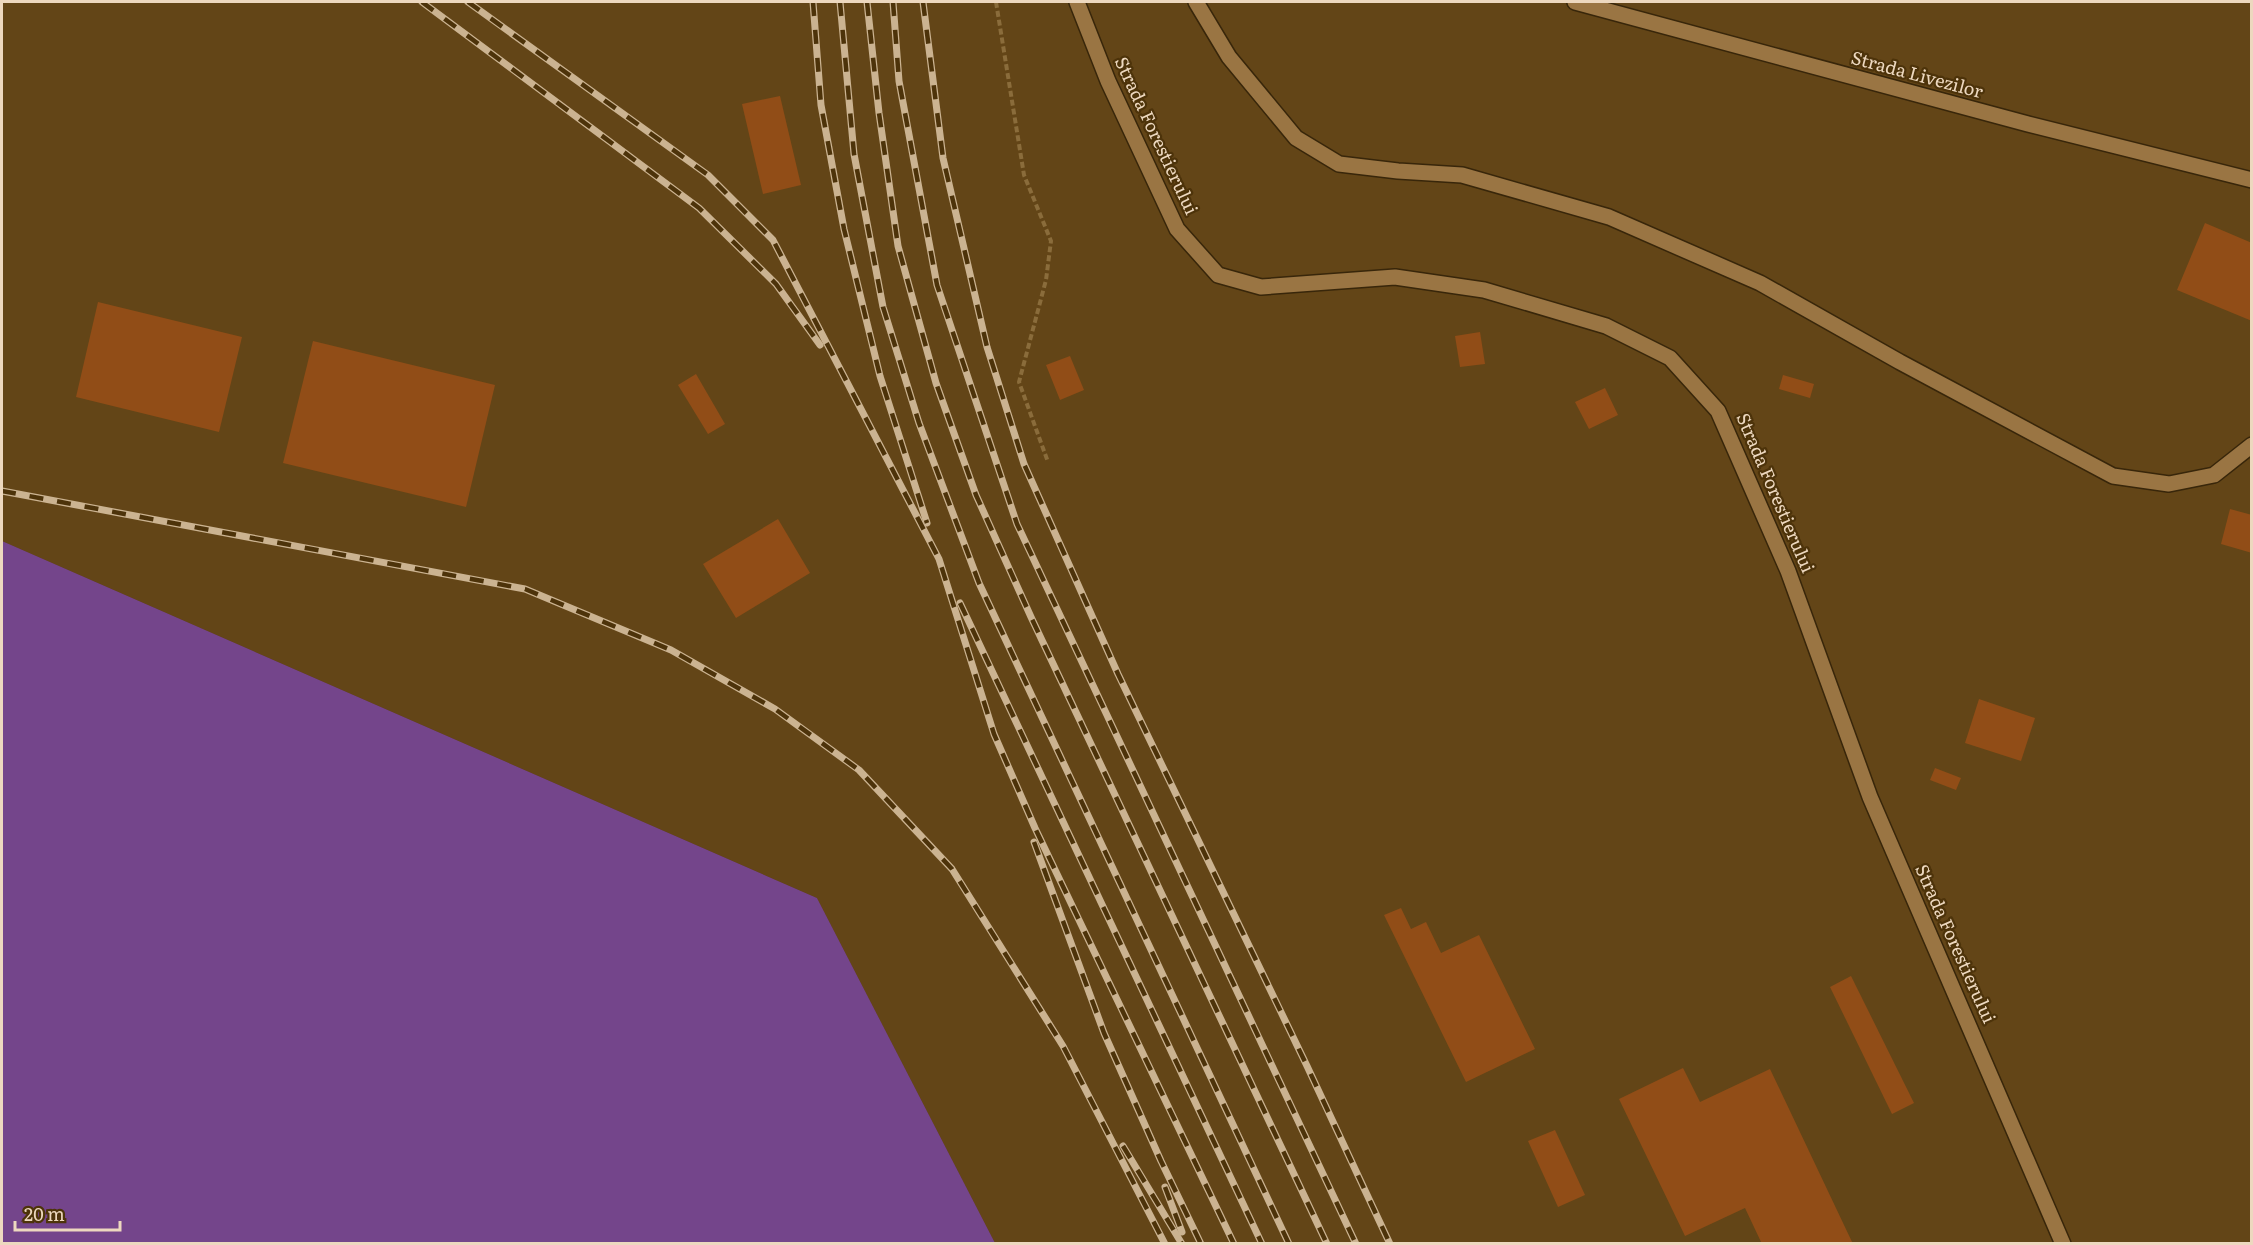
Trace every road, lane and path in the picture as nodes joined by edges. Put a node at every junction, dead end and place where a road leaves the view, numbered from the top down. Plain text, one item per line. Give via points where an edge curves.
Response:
1 (996, 2) edge
2 (1077, 2) edge
3 (1196, 2) edge
4 (1575, 2) edge
5 (2252, 180) edge
6 (2252, 446) edge
7 (1048, 462) dead end
8 (2063, 1244) edge

1 - 7 path via 1024,175 1051,241 1046,280 1019,382
2 - 8 street, Strada Forestierului via 1108,81 1177,229 1218,275 1261,287 1395,277 1484,290 1605,326 1670,358 1718,411 1788,571 1870,797
3 - 6 street via 1229,57 1296,138 1339,164 1462,175 1609,218 1760,283 2113,476 2169,484 2214,475
4 - 5 street, Strada Livezilor

